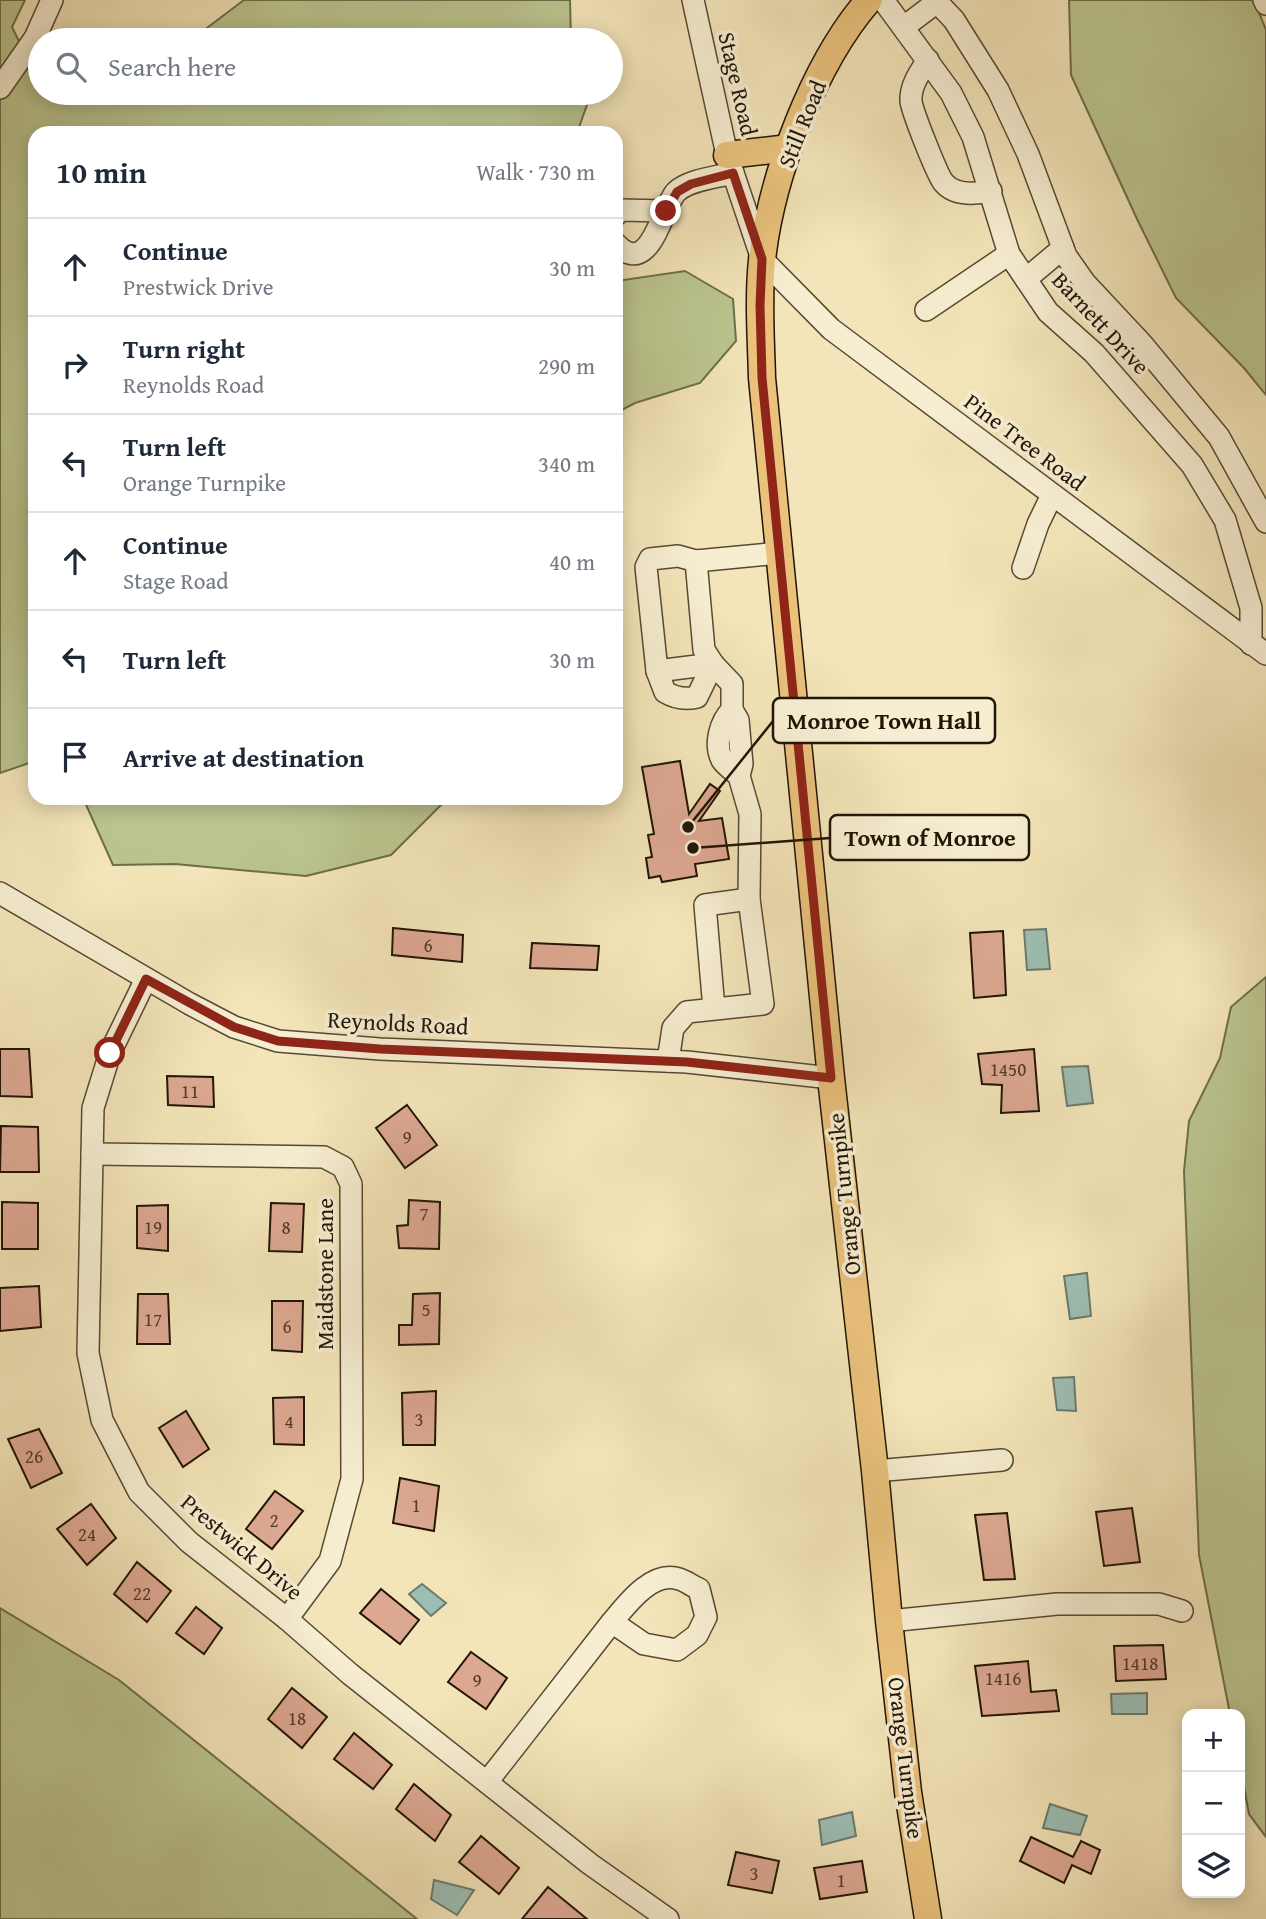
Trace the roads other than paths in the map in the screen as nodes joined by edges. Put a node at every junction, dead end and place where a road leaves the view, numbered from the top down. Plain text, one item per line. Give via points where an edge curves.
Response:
1 (52, 0) edge
2 (693, 0) edge
3 (869, 0) edge
4 (883, 0) edge
5 (904, 27) junction
6 (39, 28) edge
7 (28, 48) edge
8 (928, 60) junction
9 (0, 88) edge
10 (789, 149) junction
11 (730, 164) junction
12 (991, 191) junction
13 (623, 210) edge
14 (666, 211) junction
15 (1063, 248) junction
16 (623, 250) edge
17 (1009, 254) junction
18 (762, 259) junction
19 (1026, 279) junction
20 (926, 310) dead end
21 (1240, 474) junction
22 (1210, 494) junction
23 (1052, 495) junction
24 (1266, 522) edge
25 (779, 553) junction
26 (696, 561) junction
27 (1023, 568) dead end
28 (1259, 649) edge
29 (713, 664) junction
30 (657, 671) junction
31 (0, 893) edge
32 (749, 899) junction
33 (146, 979) junction
34 (714, 1009) junction
35 (668, 1062) junction
36 (831, 1078) junction
37 (92, 1154) junction
38 (1002, 1460) dead end
39 (875, 1471) junction
40 (1182, 1611) dead end
41 (287, 1619) junction
42 (889, 1621) junction
43 (612, 1622) dead end
44 (487, 1783) junction
45 (668, 1919) edge
46 (928, 1919) edge

1 - 6 street
2 - 11 street, Stage Road
3 - 10 main road, Still Road via 832,54
4 - 5 street, Barnett Drive
5 - 8 street, Barnett Drive
5 - 15 street via 937,2 954,20 998,90
7 - 9 street
8 - 12 street, Barnett Drive via 974,137
8 - 12 street via 914,84 911,101 944,183 958,192
10 - 11 main road
10 - 18 main road, Still Road
11 - 14 street via 677,192
11 - 18 street, Stage Road
12 - 17 street, Barnett Drive
13 - 14 street
14 - 16 street via 648,246 639,252
15 - 19 street
15 - 21 street via 1085,283 1219,437
17 - 19 street, Barnett Drive
17 - 20 street
18 - 23 street, Pine Tree Road via 831,329
18 - 25 main road, Orange Turnpike via 762,378
19 - 22 street, Barnett Drive via 1048,312 1094,353 1192,465
21 - 22 street
21 - 24 street
22 - 28 street, Barnett Drive via 1225,520
23 - 27 street
23 - 28 street, Pine Tree Road
25 - 26 street
25 - 36 main road, Orange Turnpike
26 - 29 street via 704,650
26 - 30 street via 678,556 650,559 646,567
29 - 30 street
29 - 30 street via 696,697 688,699 665,692
29 - 32 street via 732,684 732,710 738,720 739,776 750,814
31 - 33 street, Reynolds Road
32 - 34 street via 705,905
32 - 34 street via 763,1004
33 - 35 street, Reynolds Road via 234,1027 278,1041
33 - 37 street, Prestwick Drive via 110,1053 93,1108
34 - 35 street via 687,1012 673,1028
35 - 36 street, Reynolds Road
36 - 39 main road, Orange Turnpike
37 - 41 street, Prestwick Drive via 88,1353 102,1420 139,1492 188,1542
37 - 41 street, Maidstone Lane via 324,1157 343,1167 351,1184 352,1479 330,1561
38 - 39 street
39 - 42 main road, Orange Turnpike
40 - 42 street via 1159,1604 1057,1604
41 - 44 street, Prestwick Drive
42 - 46 main road, Orange Turnpike
43 - 44 street
44 - 45 street, Prestwick Drive

